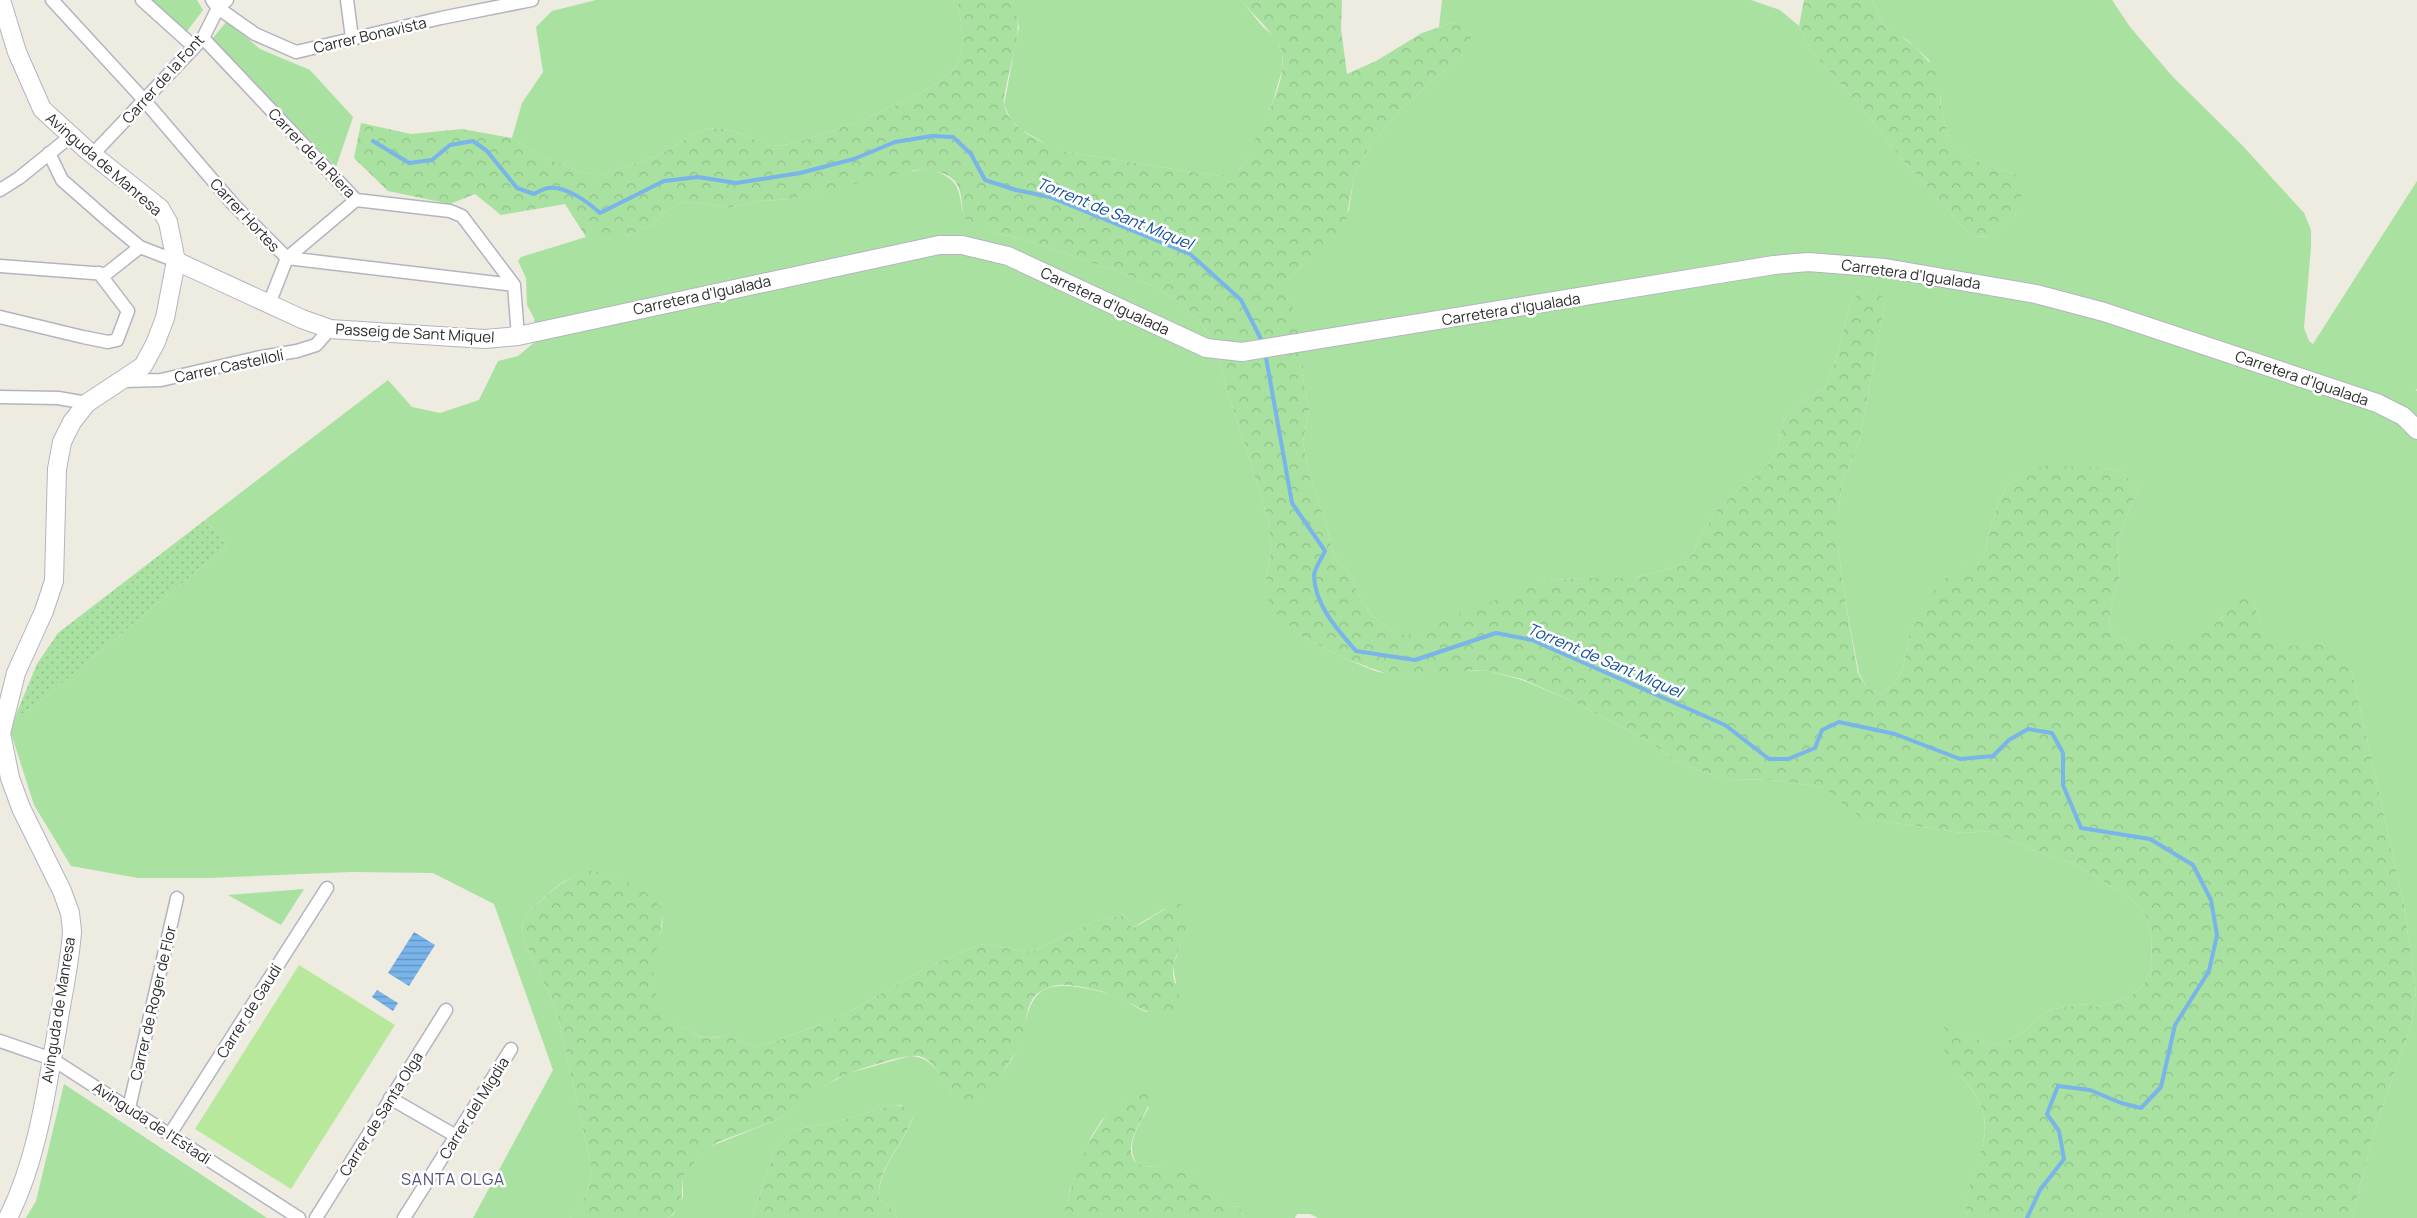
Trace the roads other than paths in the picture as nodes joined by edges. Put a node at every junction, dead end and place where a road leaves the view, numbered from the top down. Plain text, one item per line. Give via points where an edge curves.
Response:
1 (1, 0) edge
2 (52, 0) edge
3 (142, 0) edge
4 (347, 0) edge
5 (532, 0) edge
6 (219, 3) edge
7 (352, 38) junction
8 (198, 42) junction
9 (144, 100) junction
10 (71, 136) junction
11 (49, 154) junction
12 (93, 154) junction
13 (0, 190) edge
14 (356, 200) junction
15 (140, 247) junction
16 (287, 258) junction
17 (176, 261) junction
18 (0, 266) edge
19 (99, 273) junction
20 (514, 284) junction
21 (269, 304) junction
22 (606, 315) joint
23 (0, 317) edge
24 (330, 329) junction
25 (518, 336) junction
26 (119, 381) junction
27 (0, 397) edge
28 (87, 403) junction
29 (2417, 430) edge
30 (2, 755) edge
31 (327, 888) dead end
32 (177, 898) dead end
33 (446, 1010) dead end
34 (0, 1041) edge
35 (511, 1049) dead end
36 (52, 1059) junction
37 (390, 1098) junction
38 (129, 1108) junction
39 (170, 1134) junction
40 (456, 1136) junction
41 (8, 1218) edge
42 (299, 1218) edge
43 (316, 1218) edge
44 (404, 1218) edge

1 - 10 street, Avinguda de Manresa via 16,52 42,110
2 - 9 street, Carrer Hortes
3 - 8 street, Carrer de la Riera
4 - 7 street
5 - 7 street, Carrer Bonavista
6 - 7 street, Carrer Bonavista via 255,34 296,52
6 - 8 street, Carrer de la Font
8 - 9 street, Carrer de la Font
8 - 14 street, Carrer de la Riera
9 - 12 street, Carrer de la Font
9 - 16 street, Carrer Hortes via 233,204
10 - 11 street
10 - 12 street, Avinguda de Manresa
11 - 13 street
11 - 15 street via 62,180
12 - 17 street, Avinguda de Manresa via 160,208 168,222
14 - 16 street
14 - 20 street, Carrer de la Riera via 450,211 462,216
15 - 17 street
15 - 19 street via 106,274
16 - 20 street, Carrer Hortes
16 - 21 street
17 - 21 street, Passeig de Sant Miquel
17 - 26 street, Avinguda de Manresa via 167,309 155,344 143,366
18 - 19 street
19 - 23 street via 128,310 117,340 92,339
20 - 25 street
21 - 24 street, Passeig de Sant Miquel
22 - 25 street, Passeig de Sant Miquel
22 - 29 street, Carretera d'Igualada via 939,245 962,245 1008,256 1206,348 1225,352 1264,349 1808,262 1885,268 2036,294 2104,312 2377,403 2403,416
24 - 25 street, Passeig de Sant Miquel via 485,339
24 - 26 street, Carrer Castellolí via 316,345 297,351 161,380
26 - 28 street, Avinguda de Manresa
27 - 28 street via 58,398
28 - 30 street, Avinguda de Manresa via 62,442 57,469 54,581 16,673 1,733
30 - 36 street, Avinguda de Manresa via 21,808 70,913 71,947
31 - 39 street, Carrer de Gaudí
32 - 38 street, Carrer de Roger de Flor
33 - 37 street, Carrer de Santa Olga
34 - 36 street, Avinguda de l'Estadi
35 - 40 street, Carrer del Migdia
36 - 38 street, Avinguda de l'Estadi
36 - 41 street, Avinguda de Manresa via 34,1148 22,1191
37 - 40 street
37 - 43 street, Carrer de Santa Olga
38 - 39 street, Avinguda de l'Estadi
39 - 42 street, Avinguda de l'Estadi
40 - 44 street, Carrer del Migdia

